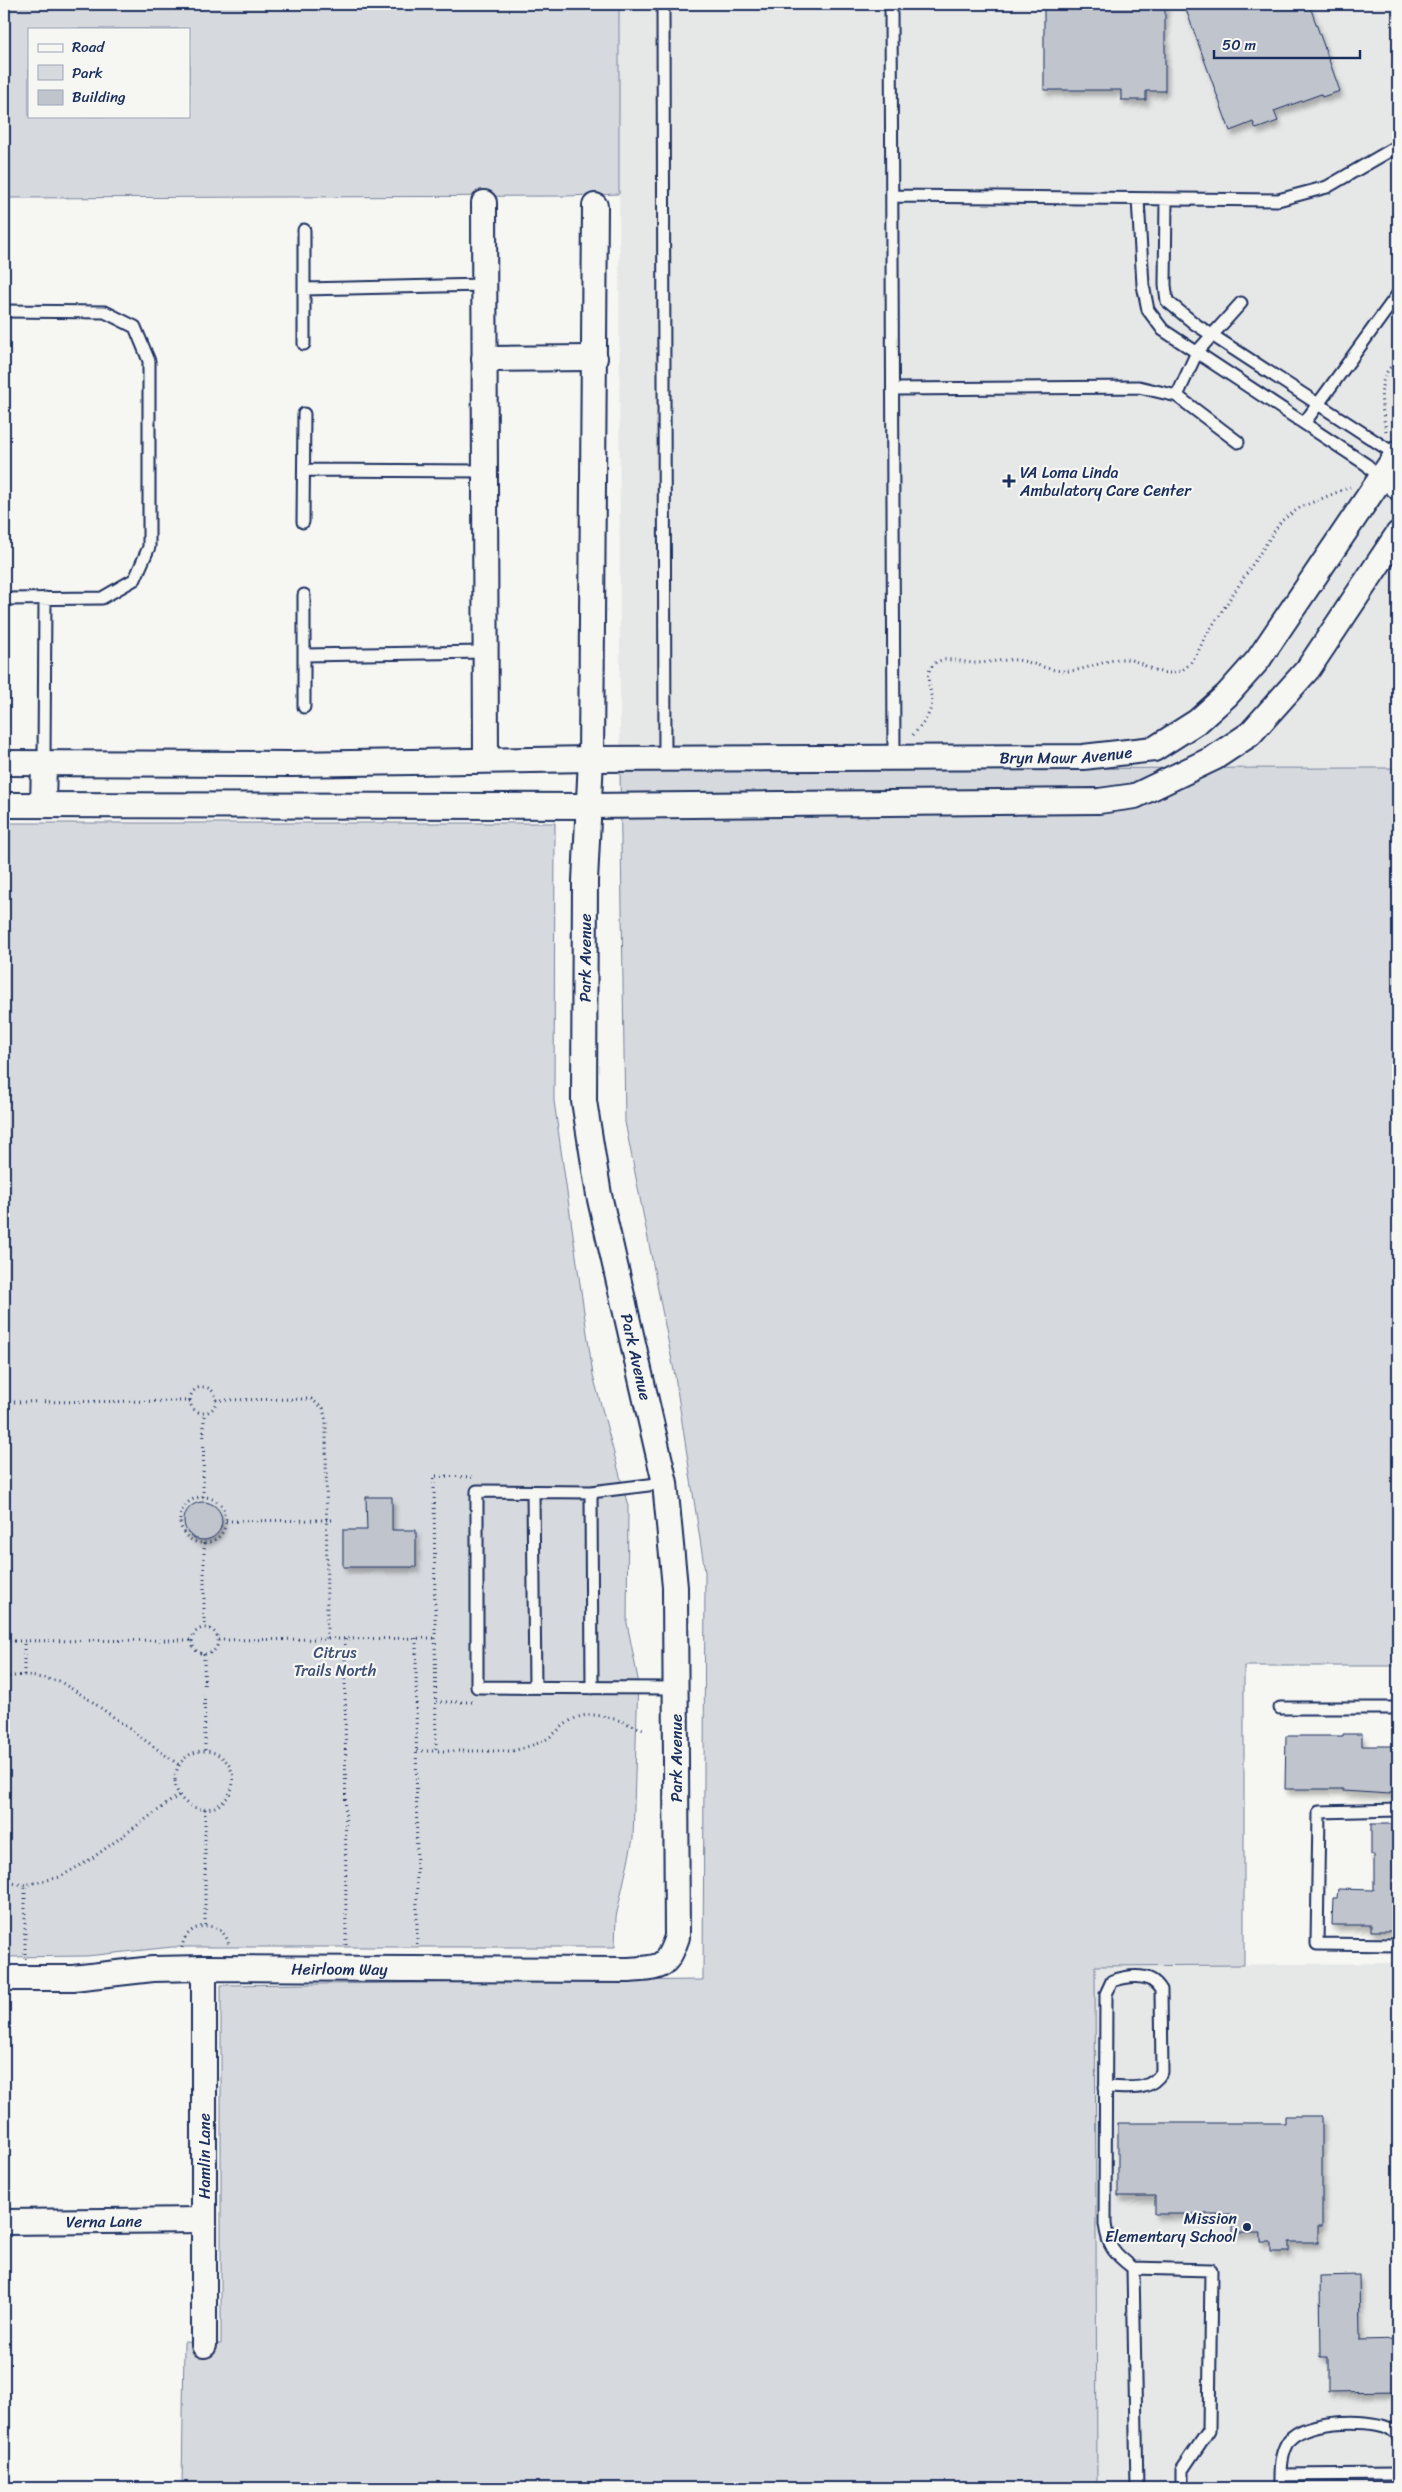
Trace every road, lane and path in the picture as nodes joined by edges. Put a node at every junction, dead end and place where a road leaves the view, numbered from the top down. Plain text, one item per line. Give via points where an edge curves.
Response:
1 (663, 4) edge
2 (891, 4) edge
3 (1398, 146) edge
4 (892, 196) junction
5 (1138, 199) junction
6 (1166, 199) junction
7 (484, 203) dead end
8 (595, 206) dead end
9 (304, 230) dead end
10 (484, 285) junction
11 (304, 289) junction
12 (1398, 294) edge
13 (1241, 303) dead end
14 (4, 311) edge
15 (1211, 334) junction
16 (304, 344) dead end
17 (1197, 352) junction
18 (595, 358) junction
19 (484, 359) junction
20 (1398, 361) edge
21 (892, 389) junction
22 (1177, 396) junction
23 (1318, 404) junction
24 (304, 414) dead end
25 (1306, 422) junction
26 (1238, 442) dead end
27 (1395, 450) edge
28 (304, 470) junction
29 (485, 471) junction
30 (1381, 478) junction
31 (1352, 486) dead end
32 (1398, 496) edge
33 (303, 522) dead end
34 (1398, 534) edge
35 (304, 595) dead end
36 (4, 598) edge
37 (45, 598) junction
38 (485, 652) junction
39 (304, 655) junction
40 (304, 708) dead end
41 (913, 736) dead end
42 (894, 757) junction
43 (591, 759) junction
44 (665, 759) junction
45 (486, 760) junction
46 (4, 763) edge
47 (44, 763) junction
48 (4, 805) edge
49 (43, 805) junction
50 (589, 806) junction
51 (190, 1400) junction
52 (216, 1400) junction
53 (4, 1402) edge
54 (204, 1414) junction
55 (665, 1483) junction
56 (533, 1492) junction
57 (591, 1492) junction
58 (203, 1498) junction
59 (327, 1520) junction
60 (332, 1520) dead end
61 (428, 1520) dead end
62 (435, 1520) dead end
63 (226, 1521) junction
64 (204, 1543) junction
65 (204, 1627) junction
66 (416, 1638) junction
67 (345, 1639) junction
68 (191, 1640) junction
69 (218, 1640) junction
70 (327, 1640) junction
71 (4, 1641) edge
72 (24, 1641) junction
73 (204, 1654) junction
74 (24, 1675) junction
75 (4, 1677) edge
76 (535, 1687) junction
77 (592, 1688) junction
78 (676, 1688) junction
79 (1280, 1708) dead end
80 (1398, 1708) edge
81 (643, 1729) dead end
82 (205, 1750) junction
83 (417, 1751) junction
84 (436, 1751) junction
85 (179, 1765) junction
86 (179, 1795) junction
87 (205, 1809) junction
88 (1398, 1810) edge
89 (4, 1882) edge
90 (25, 1884) junction
91 (206, 1925) junction
92 (1398, 1944) edge
93 (346, 1949) dead end
94 (417, 1949) dead end
95 (182, 1950) dead end
96 (230, 1950) dead end
97 (670, 1956) joint
98 (24, 1960) dead end
99 (204, 1968) junction
100 (4, 1978) edge
101 (1106, 2087) junction
102 (204, 2220) junction
103 (4, 2222) edge
104 (1133, 2268) junction
105 (204, 2345) dead end
106 (1398, 2436) edge
107 (1398, 2474) edge
108 (1280, 2475) junction
109 (1137, 2488) edge
110 (1182, 2488) edge
111 (1280, 2488) edge

1 - 44 lane
2 - 4 lane
3 - 6 lane via 1327,186 1278,200
4 - 5 lane
4 - 21 lane
5 - 6 lane
5 - 17 lane via 1143,284 1148,310 1163,330
6 - 15 lane via 1167,301
7 - 10 street
8 - 18 street, Park Avenue
9 - 11 lane
10 - 11 lane
10 - 19 street
11 - 16 lane
12 - 23 lane
13 - 15 lane
14 - 37 lane via 105,312 135,327 150,361 150,547 135,579 102,598
15 - 17 lane
15 - 23 lane
17 - 22 lane
17 - 25 lane
18 - 19 street
18 - 43 street, Park Avenue
19 - 29 street
20 - 27 path via 1385,372 1381,400
21 - 22 lane via 1139,387
21 - 42 lane
22 - 26 lane
23 - 25 lane
23 - 27 lane
24 - 28 lane
25 - 30 lane
27 - 30 street, Bryn Mawr Avenue
28 - 29 lane
28 - 33 lane
29 - 38 street
30 - 32 lane
30 - 42 street, Bryn Mawr Avenue via 1258,660 1198,722 1154,749 1083,757
31 - 41 path via 1301,506 1281,521 1195,658 1182,670 1165,673 1128,660 1068,671 1018,661 974,663 944,660 935,663 930,671 932,707 926,721
34 - 50 street via 1308,669 1250,734 1214,758 1135,796 1099,802
35 - 39 lane
36 - 37 lane
37 - 47 lane
38 - 39 lane
38 - 45 street
39 - 40 lane
42 - 44 street, Bryn Mawr Avenue
43 - 44 street, Bryn Mawr Avenue
43 - 45 street, Bryn Mawr Avenue
43 - 50 street, Park Avenue
45 - 47 street, Bryn Mawr Avenue via 292,764
46 - 47 street, Bryn Mawr Avenue
47 - 49 street
48 - 49 street
49 - 50 street
50 - 55 street, Park Avenue via 585,882 584,1101 599,1195
51 - 52 path via 192,1392 203,1387 214,1392
51 - 53 path
51 - 54 path via 192,1408
52 - 54 path via 211,1411
52 - 59 path via 311,1400 323,1408 326,1421
54 - 58 path
55 - 57 lane
55 - 78 street, Park Avenue via 675,1587
56 - 57 lane
56 - 76 lane
56 - 76 lane via 477,1491 477,1687
57 - 77 lane
58 - 63 path via 217,1502 225,1513
58 - 64 path via 190,1502 180,1521 185,1534
59 - 60 path
59 - 63 path
59 - 70 path
61 - 62 path
63 - 64 path via 217,1539
64 - 65 path
65 - 68 path via 194,1633
65 - 69 path via 212,1630
66 - 67 path
66 - 83 path
66 - 84 path via 436,1638
67 - 70 path
67 - 93 path
68 - 72 path
68 - 73 path via 194,1648
69 - 70 path
69 - 73 path via 213,1652
71 - 72 path
72 - 74 path
73 - 82 path
74 - 75 path
74 - 85 path via 59,1682 90,1700
76 - 77 lane
77 - 78 lane
78 - 97 street, Park Avenue via 677,1936
79 - 80 lane
81 - 84 path via 590,1715 576,1718 545,1740 512,1751
82 - 85 path via 190,1754
82 - 87 path via 224,1757 230,1766 233,1785 223,1802
83 - 84 path
83 - 94 path
85 - 86 path via 175,1780
86 - 87 path via 190,1805
86 - 90 path via 60,1877
87 - 91 path
88 - 92 lane via 1319,1812 1317,1944
89 - 90 path
90 - 98 path
91 - 95 path via 191,1930
91 - 96 path via 220,1930 229,1942
97 - 99 street, Heirloom Way via 657,1968 628,1970
99 - 100 street, Heirloom Way via 153,1969 73,1978
99 - 102 street, Hamlin Lane
101 - 101 lane via 1106,1994 1112,1981 1124,1977 1150,1977 1162,1990 1162,2072 1147,2087
101 - 104 lane via 1104,2224 1107,2241 1115,2254
102 - 103 street, Verna Lane
102 - 105 street, Hamlin Lane
104 - 109 lane
104 - 110 lane via 1211,2270 1209,2430 1182,2470
106 - 108 lane via 1389,2428 1363,2423 1319,2424 1303,2430 1287,2442 1280,2461
107 - 108 lane
108 - 111 lane

